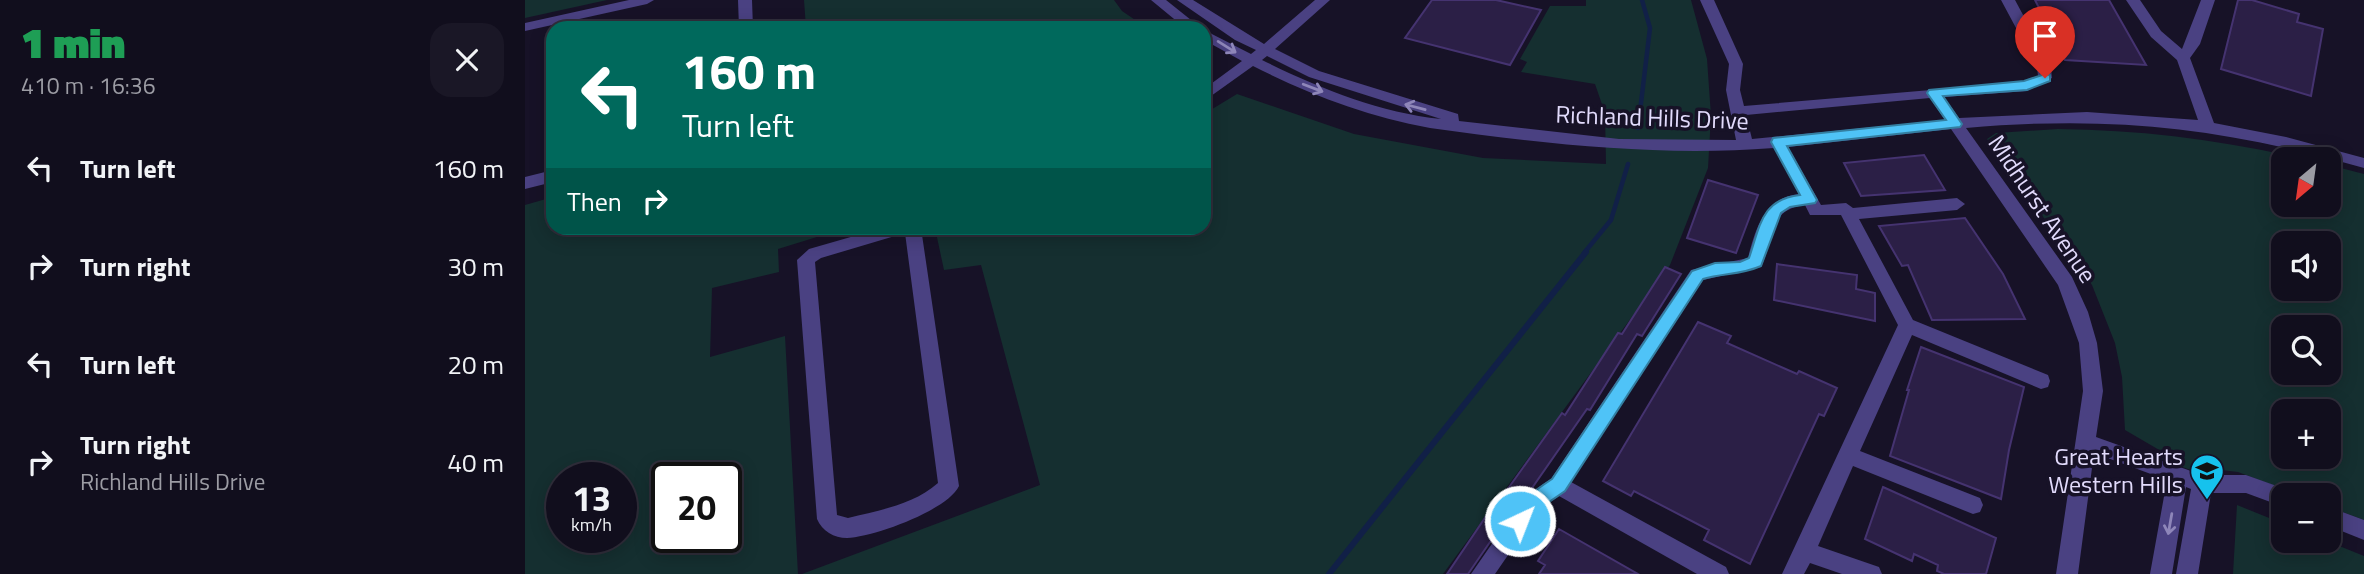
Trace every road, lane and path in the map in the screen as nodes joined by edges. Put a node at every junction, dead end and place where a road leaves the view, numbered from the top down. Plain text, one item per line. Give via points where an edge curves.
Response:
1 (647, 0) edge
2 (745, 0) edge
3 (1158, 0) edge
4 (1184, 0) edge
5 (1323, 0) edge
6 (1707, 0) edge
7 (2008, 0) edge
8 (2133, 0) edge
9 (2208, 0) edge
10 (552, 21) edge
11 (746, 21) edge
12 (1185, 21) edge
13 (546, 22) edge
14 (525, 27) edge
15 (1211, 38) edge
16 (1264, 51) junction
17 (2183, 58) junction
18 (1250, 61) junction
19 (1211, 91) edge
20 (1934, 93) junction
21 (1738, 111) junction
22 (1955, 124) junction
23 (2208, 127) junction
24 (1480, 128) junction
25 (1778, 142) junction
26 (1745, 144) junction
27 (2364, 163) edge
28 (546, 178) edge
29 (525, 183) edge
30 (1810, 200) junction
31 (1957, 204) dead end
32 (1849, 214) junction
33 (877, 235) edge
34 (914, 235) edge
35 (1907, 325) junction
36 (2041, 382) dead end
37 (2084, 441) junction
38 (1848, 455) junction
39 (2178, 475) junction
40 (2202, 484) junction
41 (1558, 485) junction
42 (2271, 493) edge
43 (1973, 505) dead end
44 (2341, 521) edge
45 (2364, 530) edge
46 (1805, 551) junction
47 (1482, 574) edge
48 (1718, 574) edge
49 (1793, 574) edge
50 (1871, 574) edge
51 (2067, 574) edge
52 (2161, 574) edge
53 (2187, 574) edge

1 - 10 street
2 - 11 street
3 - 12 street
4 - 16 street, Richland Hills Drive
5 - 16 street
6 - 21 street via 1735,64 1733,90
7 - 20 street via 2044,67 2045,78 2027,86
8 - 17 street via 2156,34
9 - 17 street via 2193,44
13 - 14 street
15 -> 18 street, Richland Hills Drive
16 - 18 street
24 -> 16 street, Richland Hills Drive via 1314,74
17 - 23 street
18 - 19 street
18 -> 24 street, Richland Hills Drive via 1374,110 1429,123
20 - 21 street
20 - 22 street, Midhurst Avenue
21 - 26 street
22 - 23 street, Richland Hills Drive via 2102,116
22 - 25 street, Richland Hills Drive
22 - 37 street, Midhurst Avenue via 2066,282 2079,312 2093,391
23 - 27 street, Richland Hills Drive via 2276,139
24 - 26 street, Richland Hills Drive via 1594,143
25 - 26 street, Richland Hills Drive
25 - 30 street
28 - 29 street
30 - 32 street via 1816,211 1846,209
30 - 41 street via 1787,202 1776,210 1755,262 1697,275
31 - 32 street
32 - 35 street
33 - 34 street via 815,253 806,260 827,519 848,528 925,505 949,486
35 - 36 street
35 - 38 street
37 - 39 street
37 - 51 street, Midhurst Avenue
38 - 43 street
38 - 46 street
39 - 40 street
39 -> 52 street
40 - 42 street via 2246,484
40 - 53 street
41 - 47 street via 1532,503
41 - 48 street
44 - 45 street
46 - 49 street
46 - 50 street

